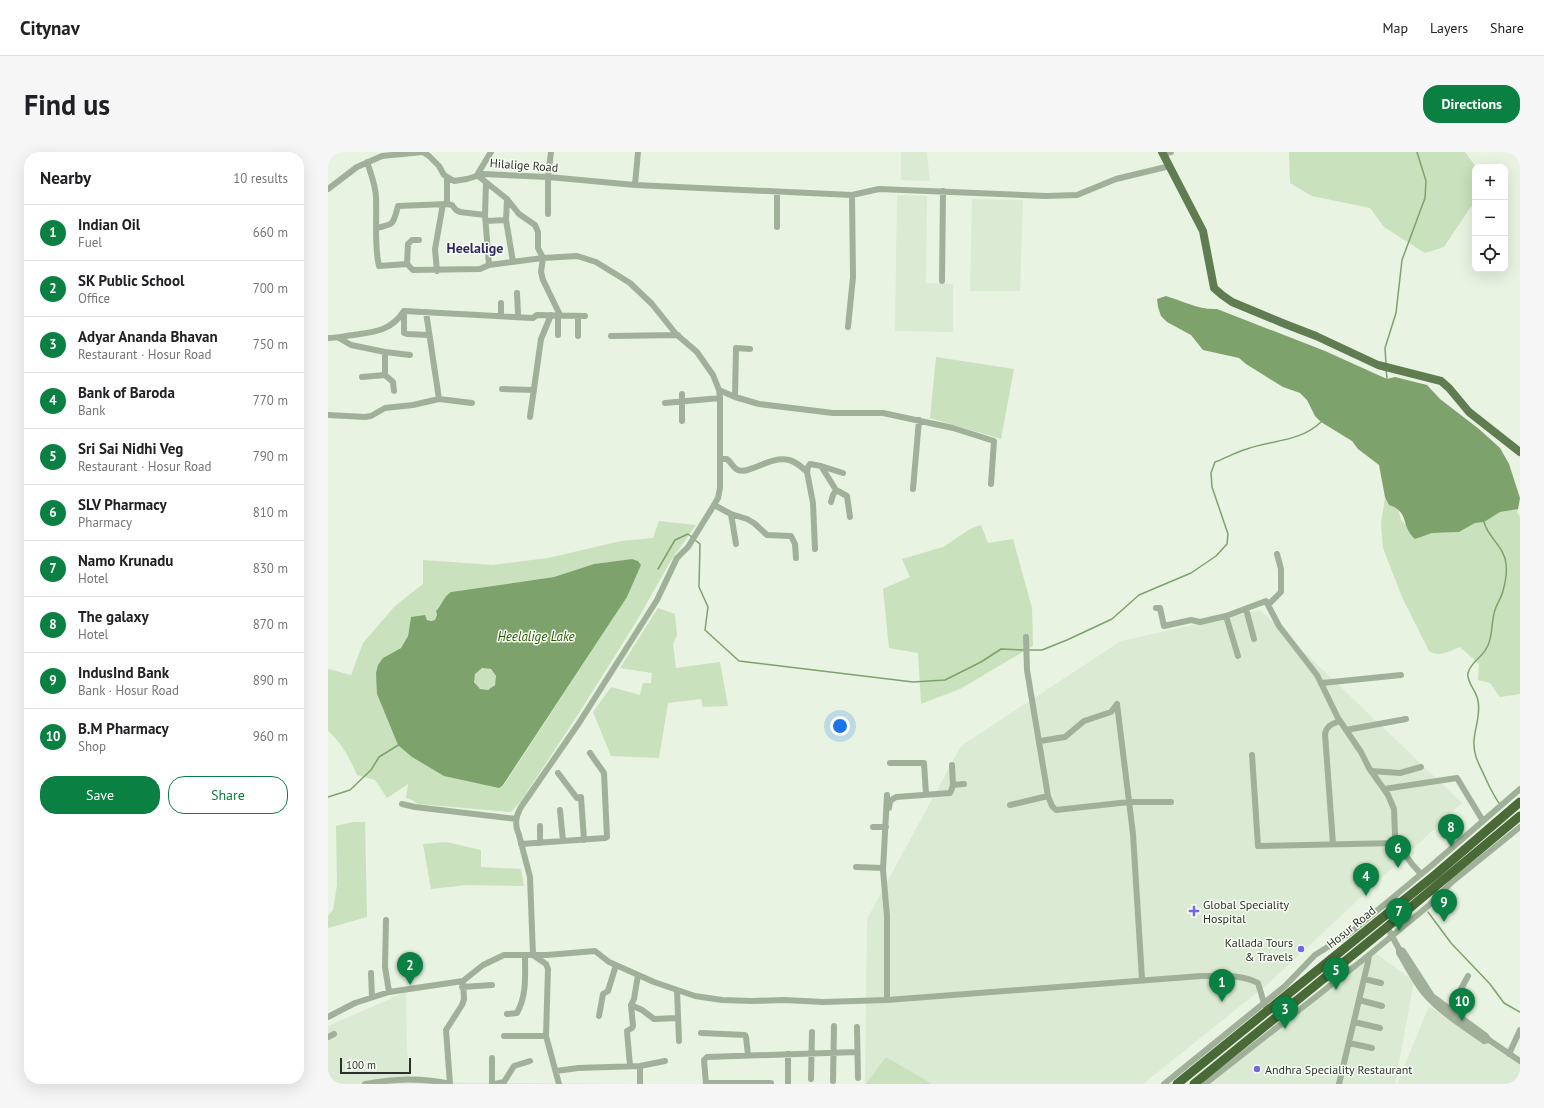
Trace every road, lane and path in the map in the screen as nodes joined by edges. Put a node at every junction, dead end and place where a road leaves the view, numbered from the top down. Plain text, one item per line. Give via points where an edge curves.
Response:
1 (423, 152) edge
2 (491, 152) edge
3 (551, 152) edge
4 (638, 152) edge
5 (1165, 153) edge
6 (367, 162) junction
7 (1170, 166) junction
8 (477, 176) junction
9 (448, 178) junction
10 (548, 178) junction
11 (486, 183) junction
12 (635, 185) junction
13 (328, 189) edge
14 (943, 191) junction
15 (777, 192) junction
16 (852, 195) junction
17 (507, 199) junction
18 (445, 204) junction
19 (548, 214) dead end
20 (486, 218) junction
21 (506, 220) junction
22 (777, 227) dead end
23 (377, 228) junction
24 (419, 240) dead end
25 (543, 258) junction
26 (513, 262) junction
27 (407, 264) junction
28 (489, 265) junction
29 (437, 270) junction
30 (942, 281) dead end
31 (517, 293) dead end
32 (501, 303) dead end
33 (404, 311) junction
34 (426, 312) junction
35 (551, 315) junction
36 (559, 315) junction
37 (501, 316) junction
38 (578, 316) junction
39 (585, 316) dead end
40 (517, 317) junction
41 (848, 327) dead end
42 (429, 335) junction
43 (558, 335) dead end
44 (678, 335) junction
45 (578, 336) dead end
46 (611, 336) dead end
47 (328, 338) edge
48 (339, 338) junction
49 (750, 349) dead end
50 (385, 352) junction
51 (410, 355) dead end
52 (385, 375) junction
53 (362, 377) dead end
54 (502, 389) dead end
55 (534, 390) junction
56 (720, 390) junction
57 (394, 391) dead end
58 (682, 394) dead end
59 (735, 397) junction
60 (720, 398) junction
61 (439, 399) junction
62 (682, 402) junction
63 (472, 403) dead end
64 (666, 403) dead end
65 (328, 416) edge
66 (530, 417) dead end
67 (919, 420) junction
68 (682, 421) dead end
69 (1520, 452) edge
70 (721, 459) junction
71 (821, 466) junction
72 (807, 472) junction
73 (843, 473) dead end
74 (991, 484) dead end
75 (836, 490) junction
76 (913, 490) dead end
77 (831, 502) dead end
78 (714, 505) junction
79 (731, 514) junction
80 (850, 517) dead end
81 (736, 544) dead end
82 (815, 549) dead end
83 (1277, 554) dead end
84 (796, 558) dead end
85 (1268, 605) junction
86 (1156, 608) dead end
87 (1246, 609) junction
88 (1226, 616) junction
89 (1026, 637) dead end
90 (1254, 639) dead end
91 (1238, 656) dead end
92 (1401, 675) dead end
93 (1322, 683) junction
94 (1406, 719) dead end
95 (1340, 721) junction
96 (1346, 730) junction
97 (1040, 741) junction
98 (590, 753) dead end
99 (1252, 755) dead end
100 (890, 763) dead end
101 (952, 765) dead end
102 (1421, 767) dead end
103 (1371, 771) junction
104 (558, 773) dead end
105 (964, 784) dead end
106 (953, 785) junction
107 (1384, 789) junction
108 (1520, 789) edge
109 (926, 794) junction
110 (887, 795) dead end
111 (1048, 796) junction
112 (1129, 802) junction
113 (1171, 802) dead end
114 (1520, 802) edge
115 (402, 804) dead end
116 (1010, 805) dead end
117 (560, 810) dead end
118 (516, 819) junction
119 (1482, 822) junction
120 (1517, 824) edge
121 (540, 826) dead end
122 (873, 827) dead end
123 (886, 827) junction
124 (584, 840) junction
125 (563, 841) junction
126 (540, 843) junction
127 (1397, 843) junction
128 (521, 844) junction
129 (1333, 844) junction
130 (856, 867) dead end
131 (884, 867) junction
132 (1421, 874) junction
133 (386, 920) dead end
134 (1390, 931) junction
135 (525, 954) junction
136 (533, 955) junction
137 (1369, 955) junction
138 (616, 965) junction
139 (371, 973) dead end
140 (638, 975) junction
141 (1468, 976) dead end
142 (1142, 979) junction
143 (1364, 979) junction
144 (1381, 983) dead end
145 (462, 984) junction
146 (492, 985) dead end
147 (676, 990) junction
148 (389, 992) junction
149 (372, 997) junction
150 (887, 1000) junction
151 (1360, 1000) junction
152 (631, 1006) junction
153 (1382, 1006) dead end
154 (1266, 1007) junction
155 (1449, 1012) junction
156 (507, 1014) dead end
157 (599, 1016) dead end
158 (328, 1017) edge
159 (678, 1018) junction
160 (1354, 1022) junction
161 (834, 1026) dead end
162 (857, 1027) dead end
163 (1380, 1028) dead end
164 (1520, 1030) edge
165 (812, 1032) dead end
166 (701, 1033) dead end
167 (504, 1036) dead end
168 (546, 1036) junction
169 (679, 1041) dead end
170 (1349, 1043) junction
171 (1372, 1048) dead end
172 (834, 1052) junction
173 (857, 1052) junction
174 (811, 1053) junction
175 (788, 1054) junction
176 (1509, 1054) junction
177 (748, 1055) junction
178 (492, 1058) dead end
179 (530, 1061) dead end
180 (665, 1061) dead end
181 (1520, 1061) edge
182 (630, 1066) junction
183 (640, 1066) junction
184 (556, 1071) junction
185 (858, 1078) dead end
186 (811, 1079) dead end
187 (834, 1081) dead end
188 (771, 1082) dead end
189 (706, 1083) edge
190 (365, 1084) edge
191 (450, 1084) edge
192 (492, 1084) edge
193 (495, 1084) edge
194 (559, 1084) edge
195 (640, 1084) edge
196 (788, 1084) edge
197 (1164, 1084) edge
198 (1177, 1084) edge
199 (1194, 1084) edge
200 (1205, 1084) edge
201 (1339, 1084) edge

1 - 6 street via 382,156
1 - 9 street via 430,156
2 - 8 street
3 - 10 street
4 - 12 street
5 - 7 main road
6 - 13 street via 356,167
6 - 23 street via 376,196
7 - 14 street, Hilalige Road via 1116,179 1077,195
7 - 69 main road via 1203,231 1214,288 1232,302 1316,336 1378,366 1441,381 1469,412
8 - 9 street, Hilalige Road via 454,180
8 - 10 street, Hilalige Road via 483,174
8 - 11 street
9 - 18 street
10 - 12 street, Hilalige Road
10 - 19 street
11 - 17 street
11 - 20 street
12 - 15 street, Hilalige Road
14 - 16 street, Hilalige Road via 879,189
14 - 30 street
15 - 16 street, Hilalige Road
15 - 22 street
16 - 41 street via 853,277
17 - 21 street
17 - 25 street via 520,214 535,225 538,232 538,248
18 - 20 street via 452,205 460,212
18 - 23 street via 398,206 393,223
18 - 29 street via 435,249
20 - 21 street
20 - 28 street
21 - 26 street
23 - 27 street via 379,266
24 - 27 street via 412,240 408,244
25 - 26 street
25 - 36 street via 543,280
25 - 44 street via 577,256 596,262 630,283
26 - 28 street
27 - 29 street via 413,270
28 - 29 street via 480,269
31 - 40 street
32 - 37 street
33 - 34 street
33 - 42 street via 404,333
33 - 48 street via 398,320 388,327
34 - 37 street
34 - 42 street
35 - 36 street
35 - 40 street
35 - 55 street via 541,339
36 - 38 street
36 - 43 street
37 - 40 street
38 - 39 street
38 - 45 street
42 - 61 street
44 - 46 street
44 - 56 street via 697,352
47 - 48 street
48 - 50 street via 351,345
49 - 59 street via 736,348
50 - 51 street
50 - 52 street
52 - 53 street
52 - 57 street via 393,382
54 - 55 street
55 - 66 street
56 - 59 street
56 - 60 street
58 - 62 street
59 - 67 street via 759,404 833,413 883,413
60 - 62 street
60 - 70 street
61 - 63 street
61 - 65 street via 385,408 365,417
62 - 64 street
62 - 68 street
67 - 74 street via 994,441
67 - 76 street
70 - 72 street via 727,459 739,470 744,471 770,460 787,459
70 - 78 street via 720,488
71 - 72 street via 810,464
71 - 73 street
71 - 75 street
72 - 82 street via 813,503
75 - 77 street
75 - 80 street via 847,496
78 - 79 street
78 - 118 street via 688,547 677,558 656,600 579,722 521,807
79 - 81 street
79 - 84 street via 747,519 768,535 791,536 795,544
83 - 85 street via 1281,569 1281,592
85 - 87 street via 1266,601
85 - 93 street via 1279,626
86 - 88 street via 1160,608 1164,626
87 - 88 street
87 - 90 street
88 - 91 street
89 - 97 street via 1027,670
92 - 93 street
93 - 95 street
94 - 96 street
95 - 96 street
95 - 129 street via 1326,728 1325,734
96 - 103 street
97 - 111 street
97 - 112 street via 1065,737 1084,721 1111,712 1117,704
98 - 124 street via 604,774 607,837
99 - 129 street via 1258,846
100 - 109 street via 924,762
101 - 106 street
102 - 103 street via 1400,773
103 - 107 street
104 - 124 street via 577,798 581,797
105 - 106 street
106 - 109 street via 950,793
107 - 119 street via 1457,778
107 - 127 street via 1394,809
108 - 119 street
109 - 131 street via 896,797 890,801 888,862
110 - 123 street
111 - 112 street via 1056,810
111 - 116 street
112 - 113 street
112 - 142 street
114 - 154 highway, Hosur Road via 1435,875
115 - 118 street
117 - 125 street
118 - 128 street
119 - 132 street
120 - 134 highway, Hosur Road
121 - 126 street
122 - 123 street
123 - 131 street
124 - 125 street
125 - 126 street
126 - 128 street
127 - 129 street
127 - 132 street
128 - 136 street via 530,877
130 - 131 street
131 - 150 street
132 - 154 street via 1350,933 1315,955
133 - 148 street via 385,967
134 - 137 street
134 - 155 street via 1429,993
134 - 199 highway, Hosur Road
135 - 136 street
135 - 145 street via 504,955 483,965
135 - 156 street via 525,991 522,1003 517,1013
136 - 138 street via 596,951
136 - 168 street via 548,968
137 - 143 street
137 - 200 street
138 - 140 street
138 - 157 street via 608,991 602,994
139 - 149 street
140 - 147 street
140 - 152 street
141 - 155 street
142 - 150 street
142 - 154 street via 1201,976 1247,979 1258,983
143 - 144 street
143 - 151 street
145 - 146 street
145 - 148 street
145 - 191 street via 462,1005 446,1030
147 - 150 street via 722,1000
147 - 159 street
148 - 149 street
149 - 158 street
151 - 153 street
151 - 160 street
152 - 159 street via 654,1019
152 - 182 street via 633,1026 627,1031
154 - 197 street
154 - 198 highway, Hosur Road
155 - 176 street
159 - 169 street
160 - 163 street
160 - 170 street
161 - 172 street
162 - 173 street
164 - 176 street
165 - 174 street
166 - 177 street via 745,1035
167 - 168 street
168 - 184 street
170 - 171 street
170 - 201 street
172 - 173 street
172 - 174 street
172 - 187 street
173 - 185 street
174 - 175 street
174 - 186 street
175 - 177 street
175 - 196 street
176 - 181 street
177 - 189 street via 705,1058
178 - 192 street
179 - 193 street via 514,1066 504,1082
180 - 183 street
182 - 183 street
182 - 184 street
183 - 195 street
184 - 194 street
188 - 189 street
190 - 191 street via 407,1079

